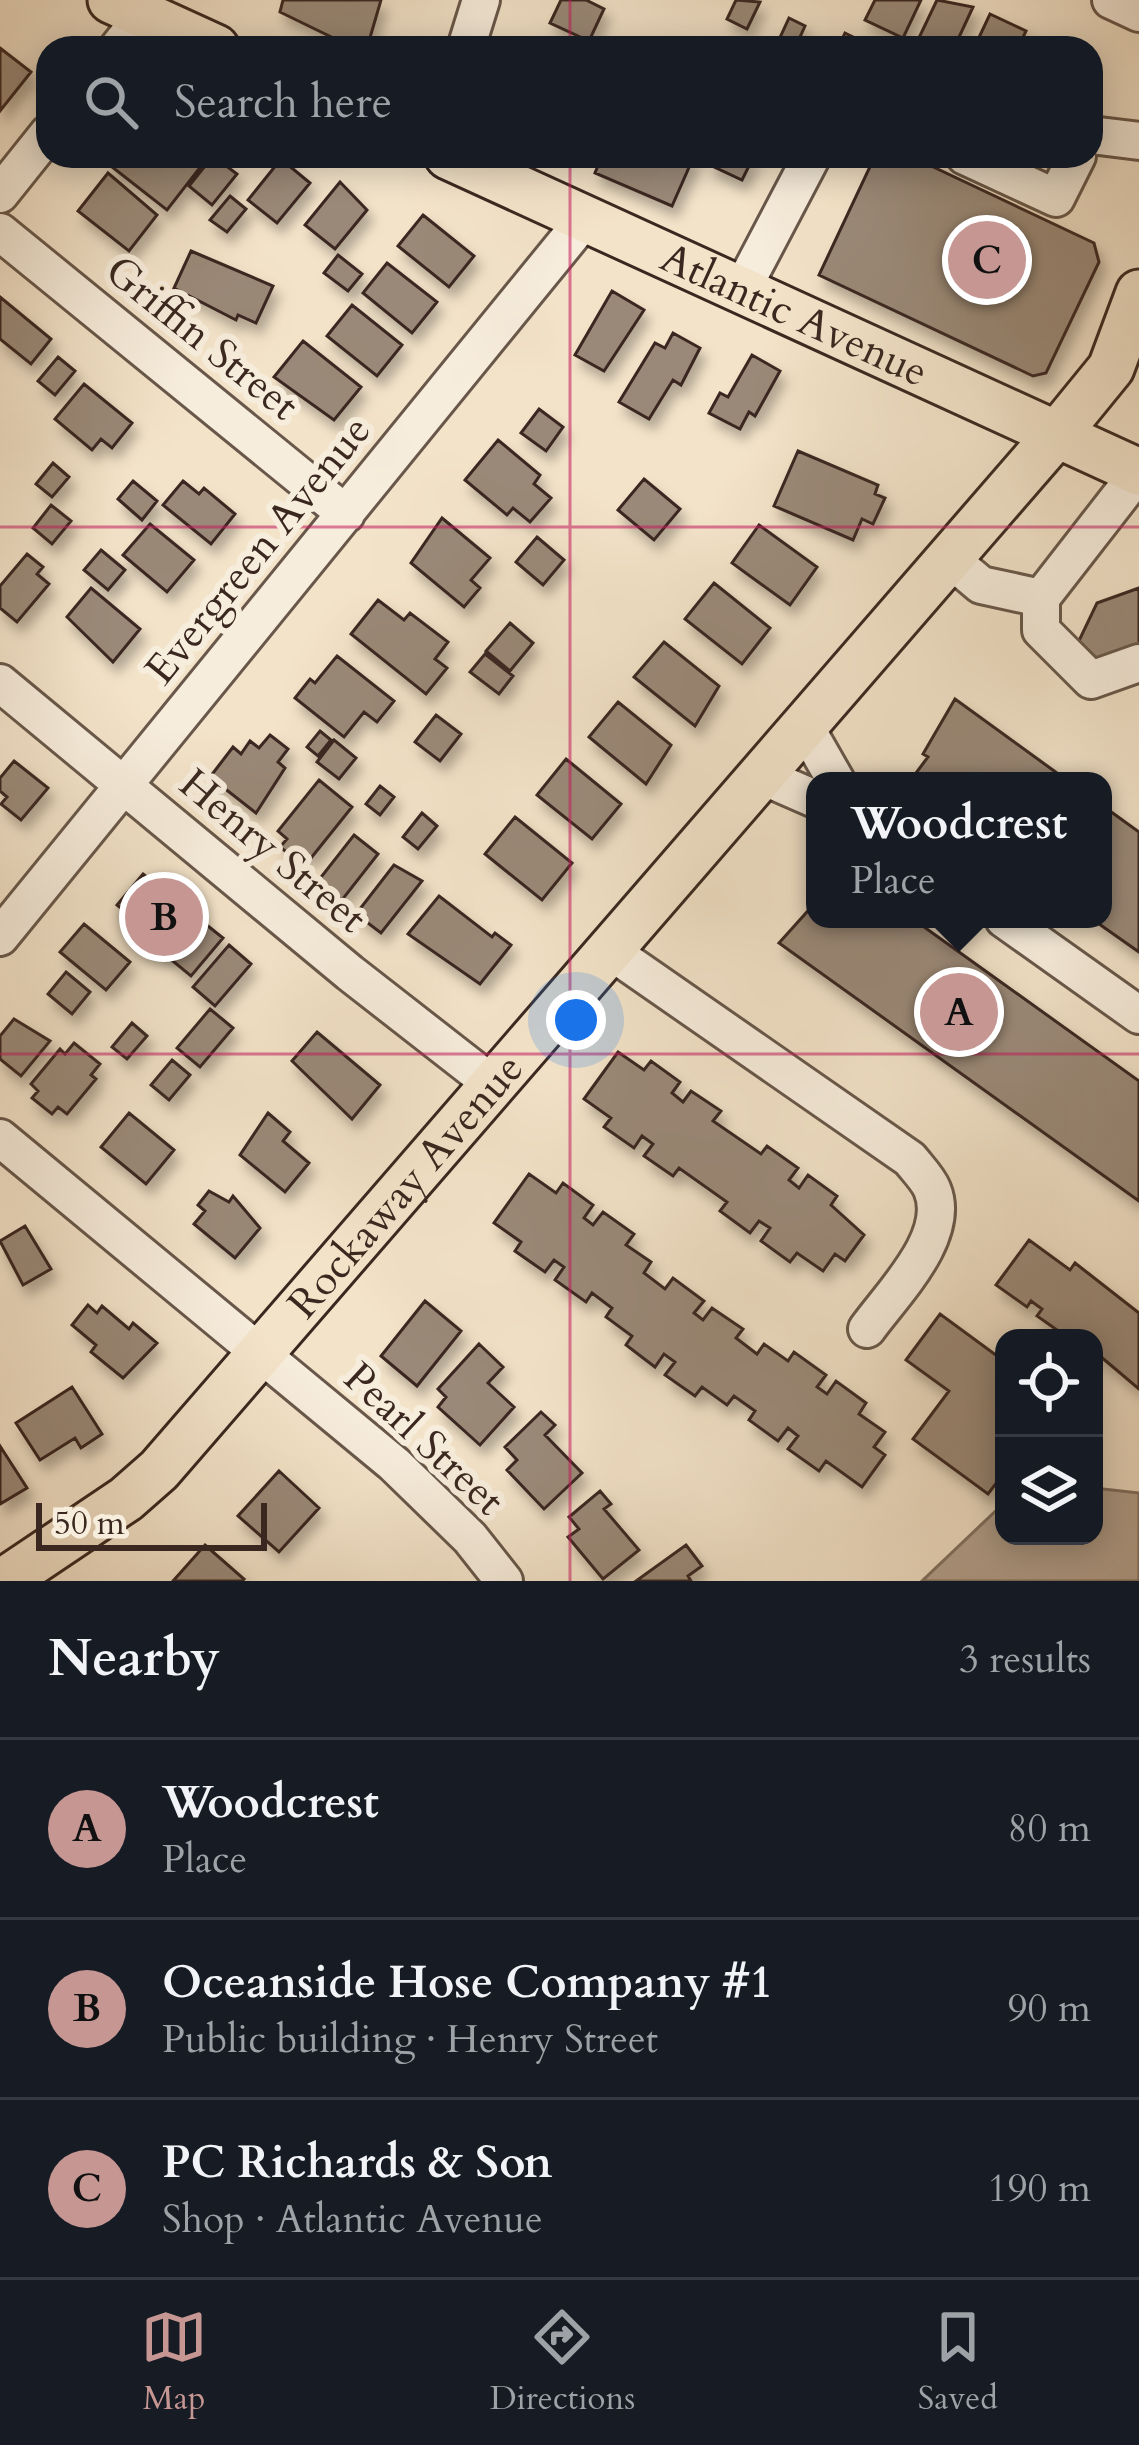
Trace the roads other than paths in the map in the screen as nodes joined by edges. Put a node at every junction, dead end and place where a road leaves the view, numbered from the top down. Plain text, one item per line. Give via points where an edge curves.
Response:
1 (482, 0) edge
2 (1111, 0) edge
3 (1139, 13) edge
4 (125, 21) edge
5 (176, 36) edge
6 (470, 36) edge
7 (1103, 136) edge
8 (1139, 141) edge
9 (36, 149) edge
10 (474, 168) edge
11 (806, 168) edge
12 (991, 168) edge
13 (1071, 168) edge
14 (0, 194) edge
15 (584, 220) junction
16 (0, 232) edge
17 (740, 292) junction
18 (1139, 293) edge
19 (1058, 433) junction
20 (1139, 472) edge
21 (346, 514) junction
22 (949, 558) junction
23 (1041, 598) junction
24 (1139, 663) edge
25 (0, 683) edge
26 (804, 725) junction
27 (831, 772) edge
28 (760, 776) junction
29 (124, 785) junction
30 (806, 795) edge
31 (1017, 928) edge
32 (0, 937) edge
33 (609, 950) junction
34 (1139, 1015) edge
35 (491, 1083) junction
36 (0, 1138) edge
37 (867, 1329) dead end
38 (258, 1352) junction
39 (4, 1581) edge
40 (504, 1581) edge

1 - 6 street
2 - 3 street
4 - 5 main road
7 - 8 street
9 - 14 street
10 - 15 main road, Atlantic Avenue
11 - 17 street
12 - 13 street via 1056,198
15 - 17 main road, Atlantic Avenue
15 - 21 street, Evergreen Avenue
16 - 21 street, Griffin Street
17 - 19 main road, Atlantic Avenue
18 - 19 main road, Rockaway Avenue via 1111,368
19 - 20 main road, Atlantic Avenue
19 - 22 main road, Rockaway Avenue
20 - 23 street
21 - 29 street, Evergreen Avenue
22 - 23 street via 981,585
22 - 26 main road, Rockaway Avenue
23 - 24 street via 1041,630 1091,680
25 - 29 street, Henry Street
26 - 27 street
26 - 28 main road, Rockaway Avenue
28 - 30 street
28 - 33 main road, Rockaway Avenue
29 - 32 street, Evergreen Avenue
29 - 35 street, Henry Street
31 - 34 street
33 - 35 main road, Rockaway Avenue
33 - 37 street via 910,1159 932,1190 937,1217 926,1246
35 - 38 main road, Rockaway Avenue
36 - 38 street, Pearl Street
38 - 39 main road, Rockaway Avenue via 159,1470
38 - 40 street, Pearl Street via 394,1463

